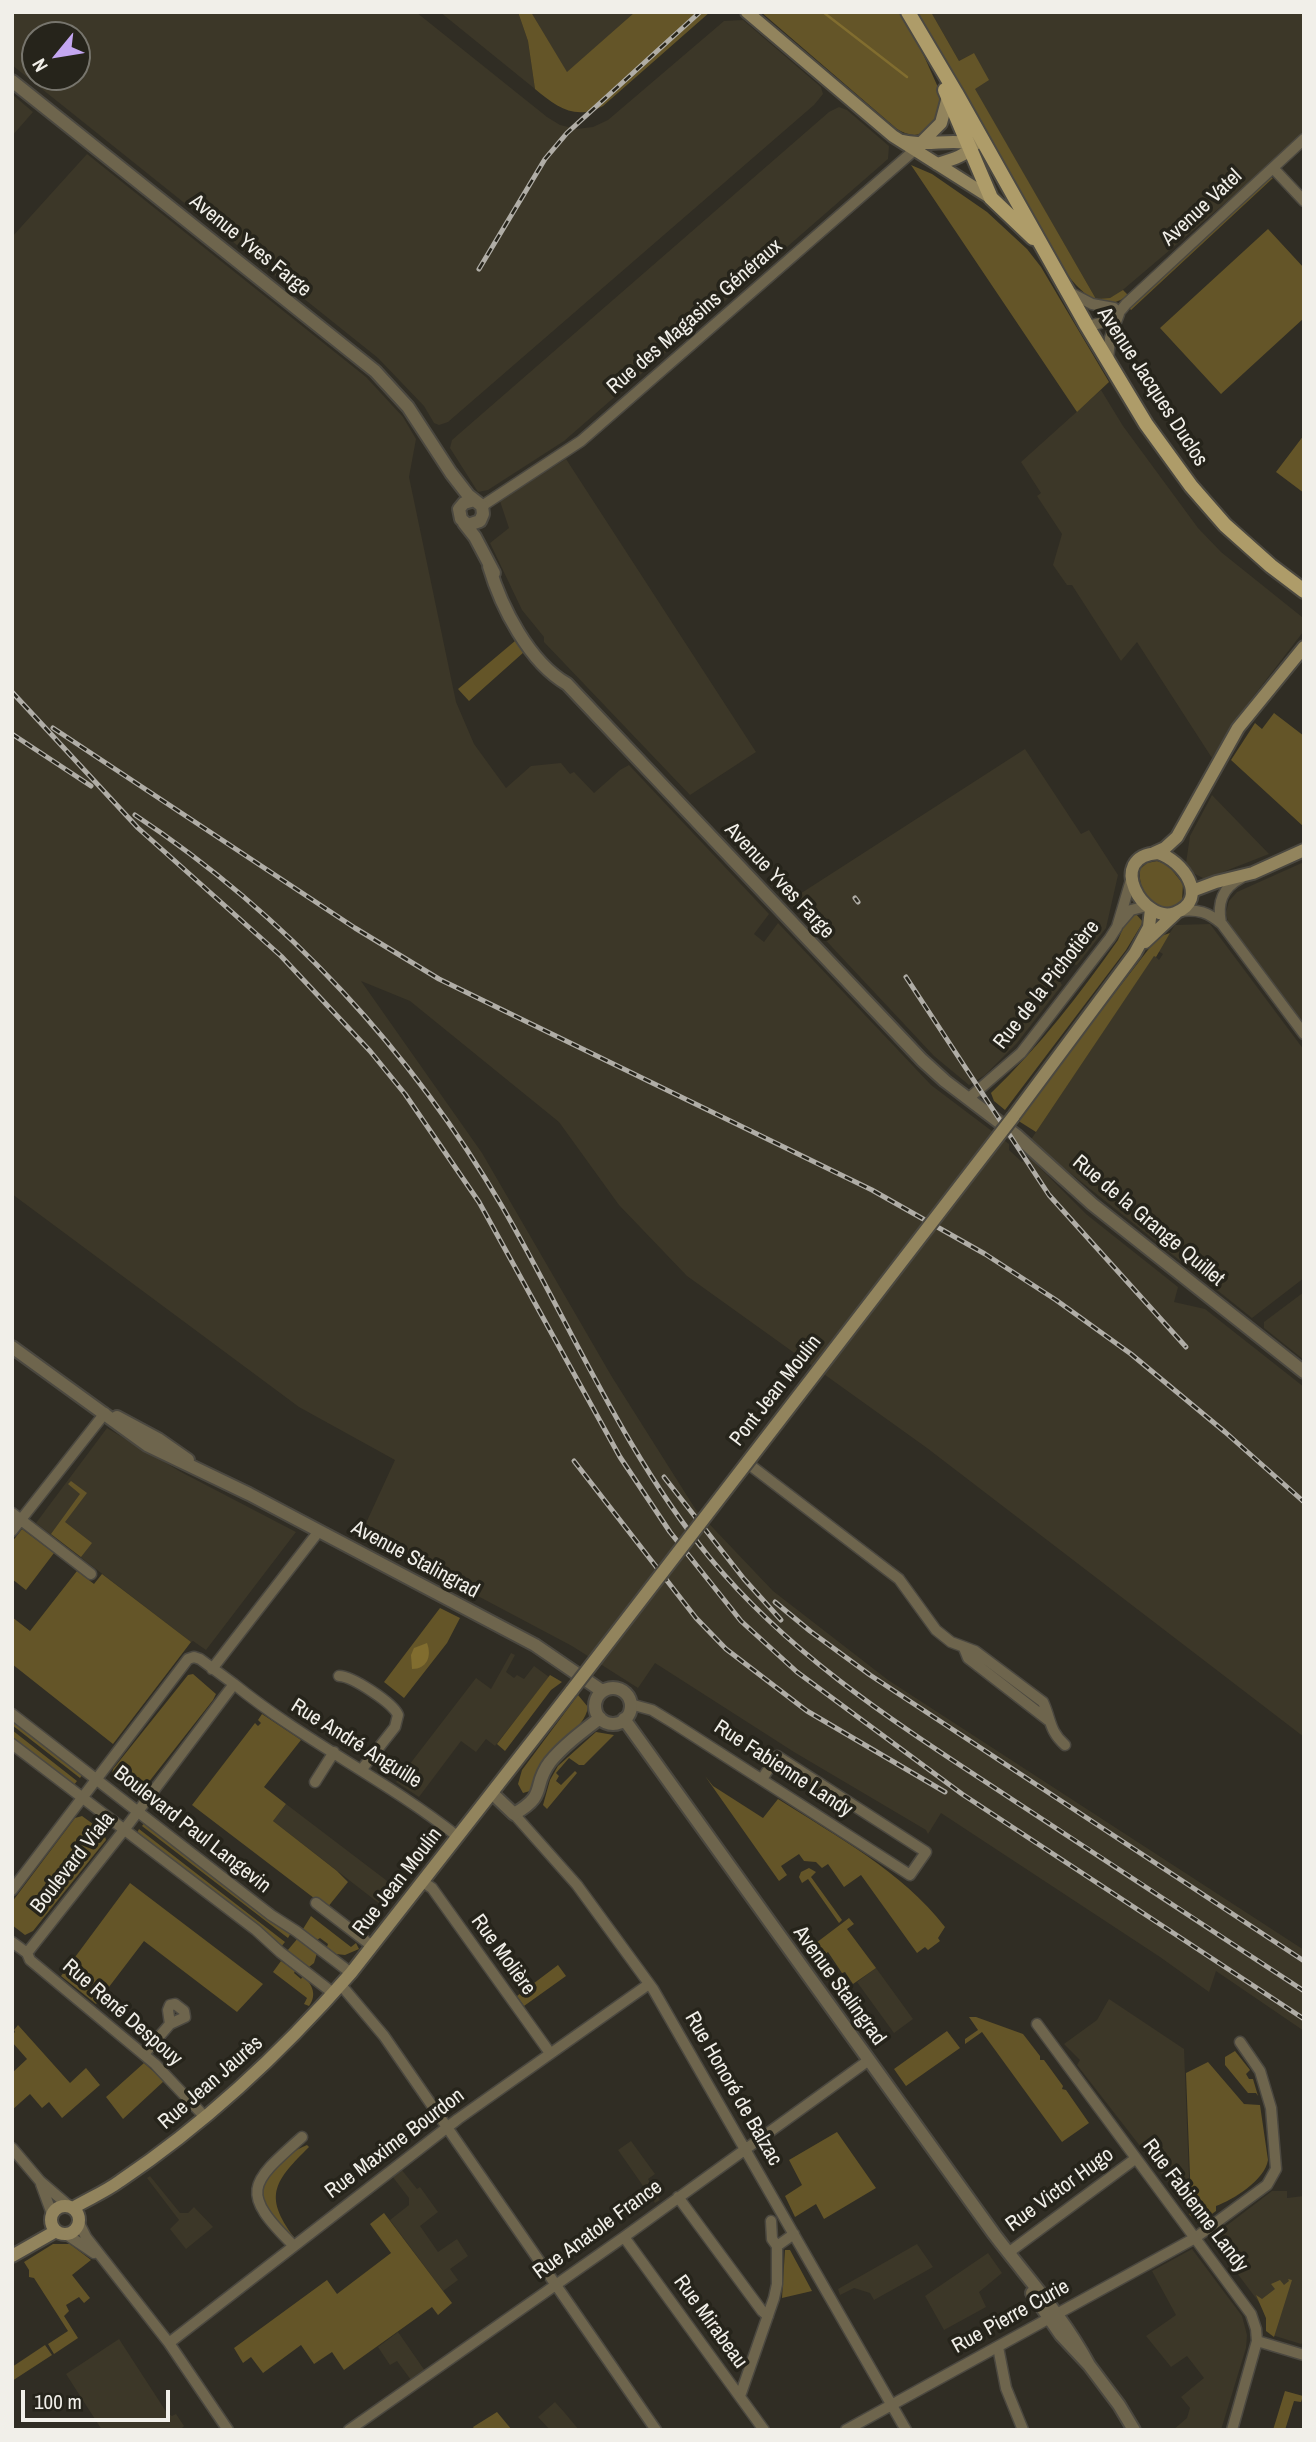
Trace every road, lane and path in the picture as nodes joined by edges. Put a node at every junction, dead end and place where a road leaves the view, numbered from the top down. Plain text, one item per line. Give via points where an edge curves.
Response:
1 (747, 12) edge
2 (908, 12) edge
3 (928, 47) junction
4 (12, 81) edge
5 (948, 97) junction
6 (1304, 139) edge
7 (975, 143) junction
8 (918, 147) junction
9 (937, 164) junction
10 (1273, 168) junction
11 (991, 198) junction
12 (1304, 201) edge
13 (1044, 249) junction
14 (1068, 291) junction
15 (1116, 311) junction
16 (1087, 326) junction
17 (1108, 362) junction
18 (443, 461) junction
19 (478, 503) junction
20 (459, 509) junction
21 (480, 521) junction
22 (464, 523) junction
23 (480, 546) junction
24 (1304, 591) edge
25 (1304, 647) edge
26 (1304, 850) edge
27 (1154, 853) junction
28 (1253, 873) junction
29 (1131, 880) junction
30 (1192, 891) junction
31 (1149, 907) junction
32 (1178, 912) junction
33 (1212, 914) junction
34 (1222, 924) junction
35 (1116, 927) junction
36 (1135, 953) junction
37 (1304, 1034) edge
38 (969, 1098) junction
39 (12, 1347) edge
40 (1304, 1372) edge
41 (105, 1413) junction
42 (746, 1462) junction
43 (12, 1513) edge
44 (21, 1520) junction
45 (12, 1531) edge
46 (319, 1531) junction
47 (91, 1574) dead end
48 (212, 1669) junction
49 (339, 1676) dead end
50 (234, 1684) junction
51 (602, 1691) junction
52 (630, 1704) junction
53 (12, 1714) edge
54 (600, 1718) junction
55 (624, 1719) junction
56 (12, 1744) edge
57 (1065, 1745) dead end
58 (334, 1752) junction
59 (362, 1769) junction
60 (762, 1779) junction
61 (96, 1780) junction
62 (315, 1782) dead end
63 (492, 1793) junction
64 (83, 1798) junction
65 (138, 1812) junction
66 (514, 1814) junction
67 (124, 1829) junction
68 (457, 1836) junction
69 (423, 1882) junction
70 (12, 1890) edge
71 (316, 1903) dead end
72 (12, 1942) edge
73 (372, 1946) junction
74 (27, 1953) junction
75 (351, 1973) junction
76 (649, 1984) junction
77 (337, 1989) junction
78 (170, 2024) dead end
79 (1037, 2024) dead end
80 (1240, 2042) dead end
81 (550, 2053) junction
82 (144, 2054) junction
83 (869, 2060) junction
84 (204, 2116) junction
85 (447, 2127) junction
86 (302, 2137) dead end
87 (12, 2148) edge
88 (745, 2148) junction
89 (1135, 2159) junction
90 (40, 2180) junction
91 (678, 2197) junction
92 (75, 2215) junction
93 (771, 2221) dead end
94 (56, 2224) junction
95 (794, 2234) junction
96 (624, 2237) junction
97 (1195, 2238) junction
98 (294, 2246) junction
99 (777, 2246) junction
100 (12, 2248) edge
101 (1008, 2253) junction
102 (12, 2256) edge
103 (111, 2266) junction
104 (555, 2285) junction
105 (1053, 2315) junction
106 (768, 2316) junction
107 (1257, 2341) junction
108 (169, 2343) junction
109 (998, 2347) junction
110 (1304, 2355) edge
111 (740, 2396) junction
112 (892, 2405) junction
113 (1119, 2405) junction
114 (228, 2430) edge
115 (349, 2430) edge
116 (656, 2430) edge
117 (764, 2430) edge
118 (846, 2430) edge
119 (906, 2430) edge
120 (1023, 2430) edge
121 (1135, 2430) edge
122 (1144, 2430) edge
123 (1232, 2430) edge

1 - 8 main road via 900,140
2 - 3 main road
3 - 5 main road
3 - 7 main road
4 - 18 street, Avenue Yves Farge via 375,371 418,420
5 - 7 main road
5 - 8 main road via 941,123
6 - 10 street, Avenue Vatel
7 - 8 main road
7 - 9 main road
7 - 11 main road
7 - 13 main road, Avenue Jacques Duclos
8 - 9 main road
8 - 19 street, Rue des Magasins Généraux via 581,441
9 - 11 main road
10 - 12 street
10 - 15 street, Avenue Vatel
11 - 13 main road
13 - 14 main road, Avenue Jacques Duclos
14 - 15 street
14 - 16 main road, Avenue Jacques Duclos
15 - 16 street, Avenue Vatel via 1103,312
15 - 17 street
16 - 17 main road, Avenue Jacques Duclos
17 - 24 main road, Avenue Jacques Duclos via 1146,424 1207,506 1242,542
18 - 19 street, Avenue Yves Farge
18 - 20 street, Avenue Yves Farge
19 - 20 street via 464,503
19 - 21 street via 484,514
20 - 22 street
21 - 22 street
21 - 23 street, Avenue Yves Farge
22 - 23 street, Avenue Yves Farge
23 - 38 street, Avenue Yves Farge via 520,636 922,1060
25 - 27 main road via 1238,728 1177,838
26 - 28 main road
27 - 29 main road via 1135,863
27 - 30 main road via 1180,866
28 - 30 main road
28 - 34 street via 1224,892 1219,907
29 - 31 main road
29 - 35 street, Rue de la Pichotière
30 - 32 main road
30 - 33 street
31 - 32 main road via 1161,914
31 - 35 street via 1128,912
31 - 36 main road via 1149,928
32 - 33 street
32 - 36 main road
33 - 34 street
34 - 37 street
35 - 38 street, Rue de la Pichotière via 1021,1053
36 - 42 main road, Pont Jean Moulin, bridge
38 - 40 street, Rue de la Grange Quillet via 1092,1204
39 - 41 street, Avenue Stalingrad
41 - 44 street
41 - 46 street, Avenue Stalingrad
42 - 57 street via 899,1579 936,1630 975,1651 1043,1702 1054,1732
42 - 63 main road, Pont Jean Moulin, bridge
43 - 44 street
44 - 45 street
44 - 47 street
46 - 48 street
46 - 51 street, Avenue Stalingrad via 535,1645
48 - 50 street, Boulevard Viala
48 - 61 street, Boulevard Viala via 194,1657 188,1659
49 - 59 street via 350,1677 382,1697 398,1715 395,1727
50 - 58 street, Rue André Anguille
50 - 65 street, Boulevard Viala
51 - 52 street via 622,1690
51 - 54 street via 595,1701
52 - 55 street
52 - 60 street, Rue Fabienne Landy via 652,1710
53 - 61 street, Boulevard Paul Langevin
54 - 55 street via 614,1723
54 - 66 street via 554,1757 534,1801
55 - 83 street, Avenue Stalingrad
56 - 64 street, Boulevard Paul Langevin
58 - 59 street, Rue André Anguille
58 - 62 street
59 - 68 street, Rue André Anguille
60 - 60 street, Rue Fabienne Landy via 777,1756 926,1852 910,1875
61 - 64 street, Boulevard Viala
61 - 65 street, Boulevard Paul Langevin
63 - 66 street, Rue Honoré de Balzac
63 - 68 main road, Rue Jean Moulin
64 - 67 street, Boulevard Paul Langevin
64 - 70 street, Boulevard Viala
65 - 67 street, Boulevard Viala
65 - 75 street, Boulevard Paul Langevin
66 - 76 street, Rue Honoré de Balzac via 577,1885
67 - 74 street, Boulevard Viala
67 - 77 street, Boulevard Paul Langevin via 280,1952
68 - 69 main road, Rue Jean Moulin
69 - 73 main road, Rue Jean Moulin
69 - 81 street, Rue Molière via 432,1888
71 - 73 street
72 - 74 street, Rue René Despouy
73 - 75 main road, Rue Jean Moulin
74 - 82 street, Rue René Despouy
75 - 77 main road, Rue Jean Moulin
76 - 81 street, Rue Maxime Bourdon
76 - 88 street, Rue Honoré de Balzac
77 - 84 main road, Rue Jean Jaurès
77 - 85 street, Boulevard Paul Langevin via 379,2029
78 - 82 street
79 - 89 street, Rue Fabienne Landy
80 - 97 street, Rue Pierre Curie via 1267,2090 1276,2169 1267,2185
81 - 85 street, Rue Maxime Bourdon
82 - 84 street, Rue René Despouy
83 - 88 street, Rue Anatole France
83 - 101 street, Avenue Stalingrad
84 - 92 main road, Rue Jean Jaurès
85 - 98 street, Rue Maxime Bourdon
85 - 104 street, Boulevard Paul Langevin
86 - 98 street via 263,2174 258,2192 265,2216
87 - 90 street
88 - 91 street, Rue Anatole France
88 - 95 street, Rue Honoré de Balzac
89 - 97 street, Rue Fabienne Landy
89 - 101 street, Rue Victor Hugo
90 - 92 street
90 - 94 street
91 - 96 street, Rue Anatole France
91 - 106 street
92 - 94 main road via 72,2232
92 - 94 main road via 59,2207
92 - 103 street via 86,2237
93 - 99 street
94 - 100 main road
94 - 102 main road
94 - 103 street
95 - 99 street
95 - 112 street, Rue Honoré de Balzac
96 - 104 street, Rue Anatole France
96 - 111 street, Rue Mirabeau
97 - 105 street, Rue Pierre Curie
97 - 107 street, Rue Fabienne Landy via 1247,2308
98 - 108 street, Rue Maxime Bourdon
99 - 106 street via 777,2284
101 - 105 street, Avenue Stalingrad via 1040,2290
103 - 108 street
104 - 115 street, Rue Anatole France
104 - 116 street, Boulevard Paul Langevin
105 - 109 street, Rue Pierre Curie
105 - 113 street, Avenue Stalingrad
106 - 111 street
107 - 110 street
107 - 123 street
108 - 114 street
109 - 112 street, Rue Pierre Curie
109 - 120 street via 1006,2388
111 - 117 street, Rue Mirabeau
112 - 118 street, Rue Pierre Curie
112 - 119 street, Rue Honoré de Balzac
113 - 121 street, Avenue Stalingrad
113 - 122 street, Avenue Stalingrad

